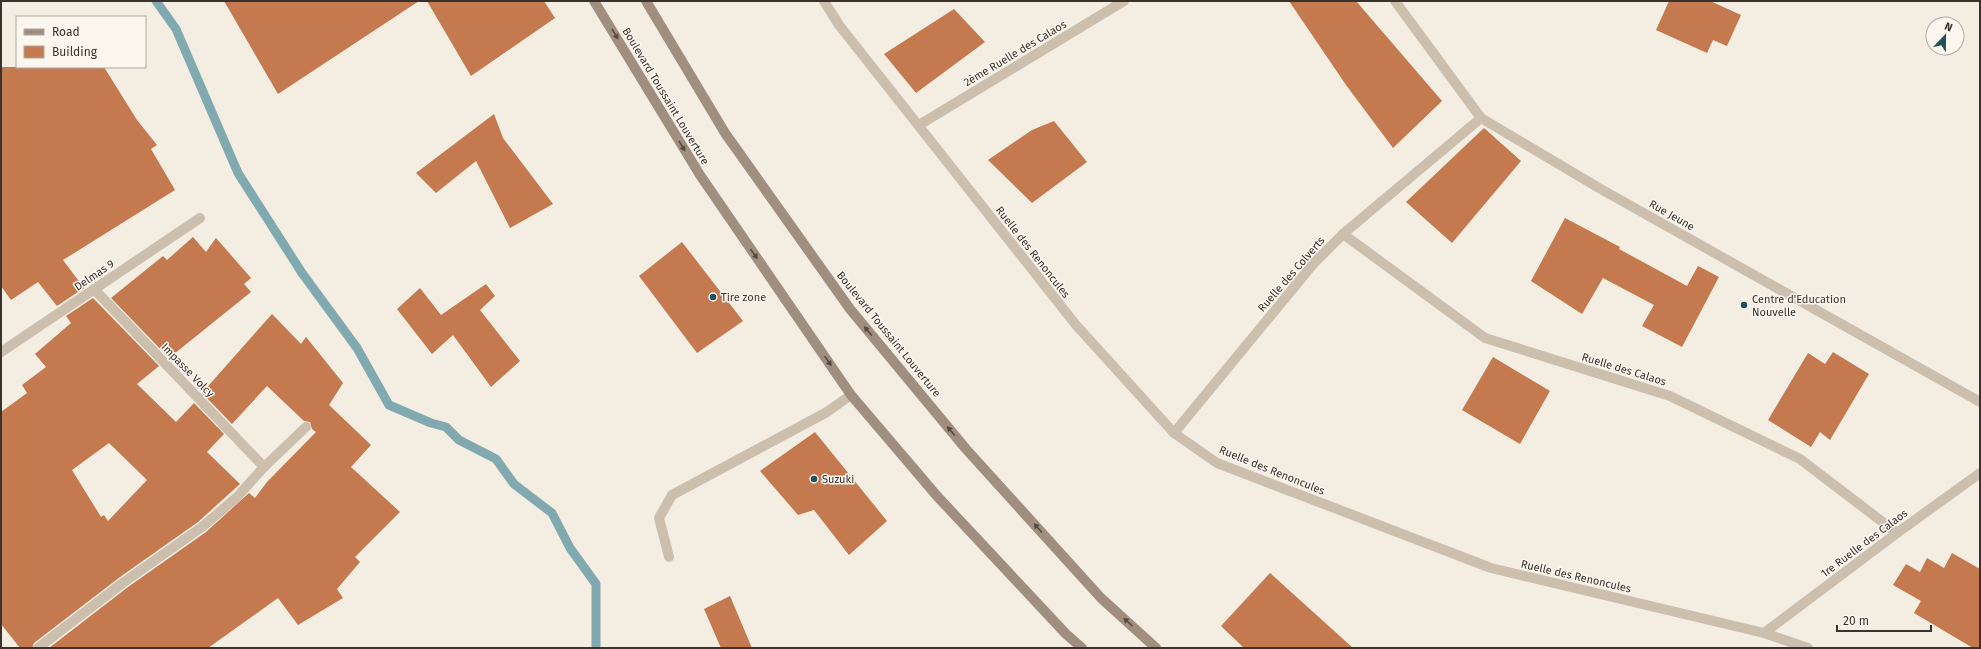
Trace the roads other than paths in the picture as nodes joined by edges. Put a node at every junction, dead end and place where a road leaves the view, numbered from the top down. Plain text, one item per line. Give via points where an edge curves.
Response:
1 (594, 1) edge
2 (646, 1) edge
3 (824, 1) edge
4 (1124, 1) edge
5 (1395, 1) edge
6 (1481, 118) junction
7 (918, 125) junction
8 (200, 218) dead end
9 (1343, 234) junction
10 (94, 289) junction
11 (1, 352) edge
12 (851, 395) junction
13 (1980, 402) edge
14 (306, 428) dead end
15 (1174, 433) junction
16 (264, 467) junction
17 (1980, 473) edge
18 (1897, 533) junction
19 (669, 557) dead end
20 (1764, 633) junction
21 (38, 648) edge
22 (1082, 648) edge
23 (1156, 648) edge
24 (1808, 648) edge

1 -> 12 main road, Boulevard Toussaint Louverture via 700,175
23 -> 2 main road, Boulevard Toussaint Louverture via 1101,598 966,449 850,309 725,133
3 - 7 street, Ruelle des Renoncules via 839,26
4 - 7 street, 2ème Ruelle des Calaos
5 - 6 street, Rue Jeune
6 - 9 street, Ruelle des Colverts
6 - 13 street, Rue Jeune via 1627,204
7 - 15 street, Ruelle des Renoncules via 1076,325
8 - 10 street, Delmas 9
9 - 15 street, Ruelle des Colverts via 1314,263
9 - 18 street, Ruelle des Calaos via 1485,338 1670,396 1800,459
10 - 11 street, Delmas 9
10 - 16 street, Impasse Volcy
12 - 19 street via 827,412 672,495 658,518
12 - 22 main road, Boulevard Toussaint Louverture via 937,496
14 - 16 street
15 - 20 street, Ruelle des Renoncules via 1217,463 1491,568
16 - 21 street via 237,497 202,527 124,582
17 - 18 street, 1re Ruelle des Calaos
18 - 20 street, 1re Ruelle des Calaos
20 - 24 street, Ruelle des Renoncules

